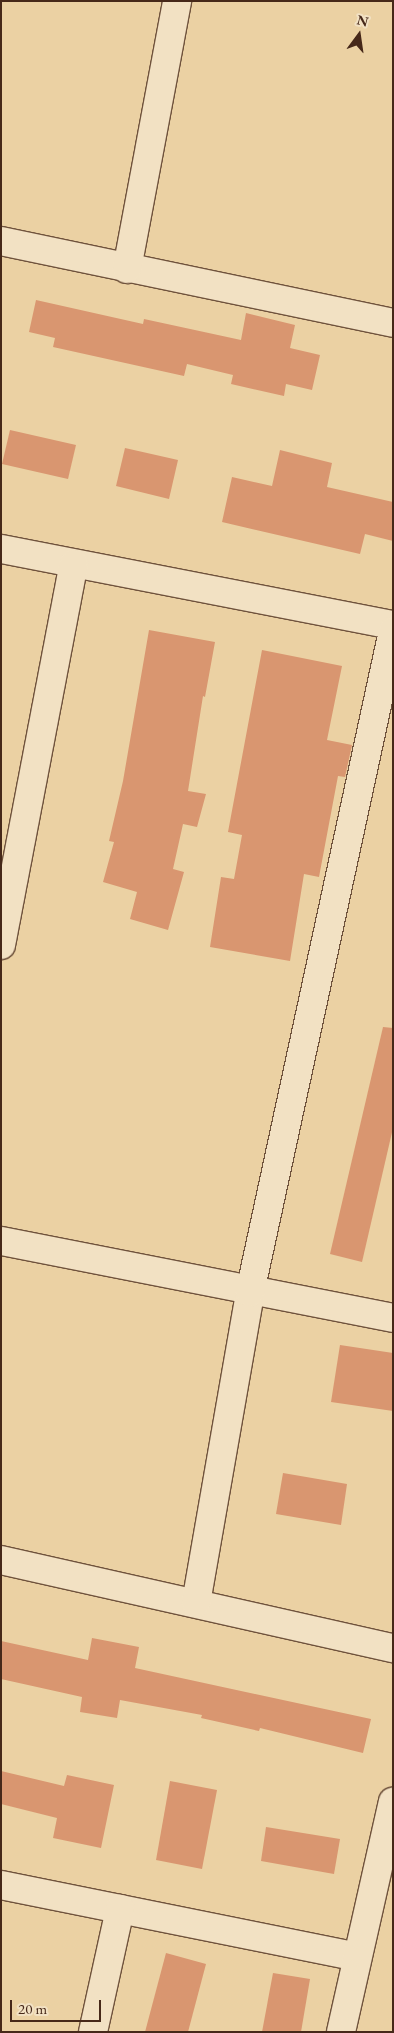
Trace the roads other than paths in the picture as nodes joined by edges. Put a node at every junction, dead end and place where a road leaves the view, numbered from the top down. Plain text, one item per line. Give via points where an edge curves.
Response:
1 (178, 1) edge
2 (1, 241) edge
3 (127, 269) junction
4 (393, 323) edge
5 (1, 549) edge
6 (74, 564) junction
7 (393, 625) edge
8 (393, 631) edge
9 (1, 945) edge
10 (1, 1241) edge
11 (250, 1292) junction
12 (393, 1318) edge
13 (1, 1560) edge
14 (196, 1602) junction
15 (393, 1648) edge
16 (393, 1802) edge
17 (1, 1885) edge
18 (120, 1909) junction
19 (357, 1956) junction
20 (93, 2032) edge
21 (341, 2032) edge

1 - 3 street
2 - 3 street
3 - 4 street
5 - 6 street
6 - 7 street
6 - 9 street
8 - 11 street
10 - 11 street
11 - 12 street
11 - 14 street
13 - 14 street
14 - 15 street
16 - 19 street
17 - 18 street
18 - 19 street
18 - 20 street
19 - 21 street

